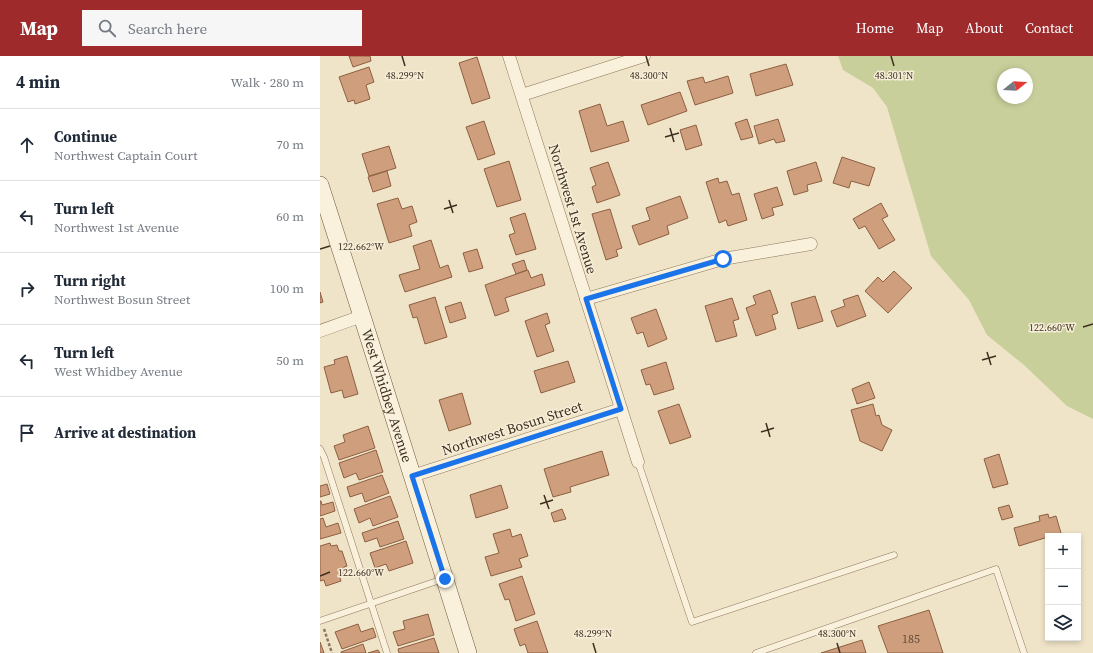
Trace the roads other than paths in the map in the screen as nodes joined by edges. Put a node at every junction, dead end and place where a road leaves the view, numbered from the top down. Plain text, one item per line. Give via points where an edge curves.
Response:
1 (509, 56) edge
2 (644, 56) edge
3 (522, 95) junction
4 (320, 185) edge
5 (811, 244) dead end
6 (586, 299) junction
7 (362, 316) junction
8 (320, 331) edge
9 (621, 409) junction
10 (320, 449) edge
11 (638, 462) joint
12 (412, 476) junction
13 (894, 555) dead end
14 (445, 579) junction
15 (371, 603) junction
16 (321, 620) edge
17 (387, 653) edge
18 (468, 653) edge
19 (756, 653) edge
20 (1024, 653) edge

1 - 3 street, Northwest 1st Avenue
2 - 3 street
3 - 6 street, Northwest 1st Avenue
4 - 7 street, West Whidbey Avenue
5 - 6 street via 723,259
6 - 9 street, Northwest 1st Avenue
7 - 8 street
7 - 12 street, West Whidbey Avenue
9 - 11 street, Northwest 1st Avenue
9 - 12 street, Northwest Bosun Street
10 - 15 lane
11 - 13 lane via 692,622
12 - 14 street, West Whidbey Avenue
14 - 15 lane
14 - 18 street, West Whidbey Avenue
15 - 16 lane
15 - 17 lane
19 - 20 lane via 996,569

